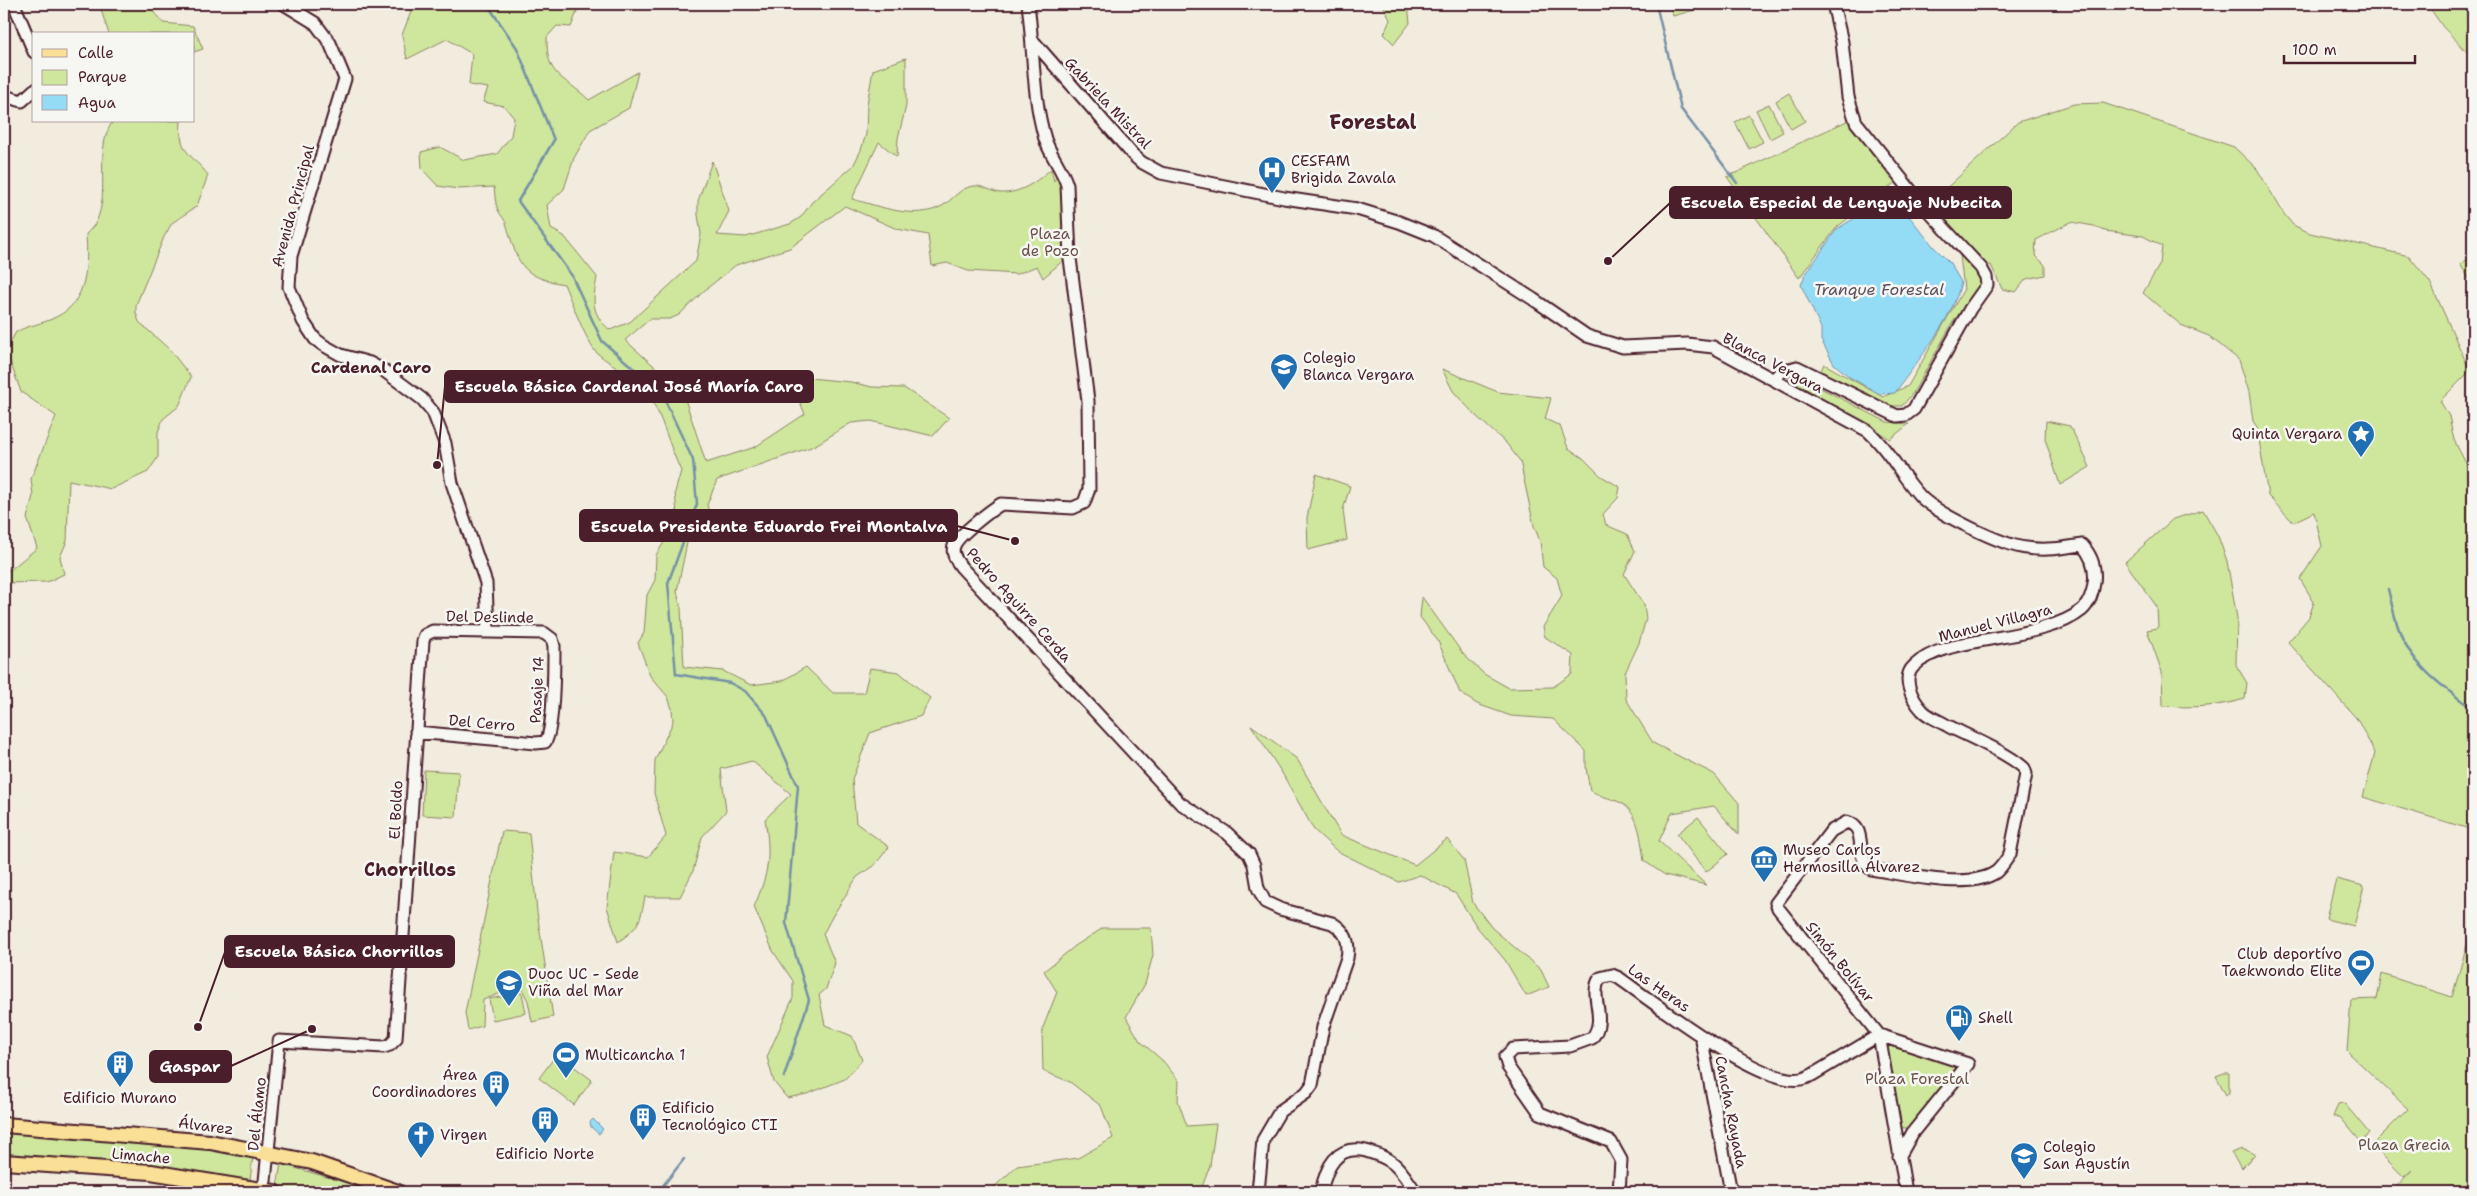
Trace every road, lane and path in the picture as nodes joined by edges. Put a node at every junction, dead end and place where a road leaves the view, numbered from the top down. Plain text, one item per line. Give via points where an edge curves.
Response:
1 (14, 4) edge
2 (284, 4) edge
3 (1028, 4) edge
4 (1833, 4) edge
5 (1034, 42) junction
6 (32, 47) edge
7 (32, 92) edge
8 (4, 96) edge
9 (1284, 198) joint
10 (1774, 379) junction
11 (2082, 545) joint
12 (488, 632) junction
13 (425, 635) joint
14 (552, 639) joint
15 (416, 732) junction
16 (545, 742) joint
17 (1778, 908) joint
18 (1879, 1035) junction
19 (1701, 1036) junction
20 (279, 1041) joint
21 (4, 1125) edge
22 (1894, 1130) junction
23 (1913, 1132) junction
24 (268, 1152) junction
25 (1899, 1157) junction
26 (4, 1162) edge
27 (267, 1191) edge
28 (398, 1192) edge
29 (1258, 1192) edge
30 (1321, 1192) edge
31 (1416, 1192) edge
32 (1619, 1192) edge
33 (1731, 1192) edge
34 (1906, 1192) edge

1 - 6 street
2 - 12 street, Avenida Principal via 315,23 330,43 345,79 291,256 289,287 315,339 341,355 383,370 422,399 433,412 444,443 452,483 486,584
3 - 5 street, Pedro Aguirre Cerda
4 - 10 street via 1842,42 1848,97 1856,122 1920,202 1981,268 1987,285 1914,409 1906,415 1897,416 1797,367 1781,372
5 - 9 street, Gabriela Mistral via 1141,162 1161,172
5 - 29 street, Pedro Aguirre Cerda via 1036,89 1046,140 1067,185 1070,258 1088,401 1088,489 1084,503 1073,508 1001,504 954,544 953,552 961,567 1180,803 1227,833 1249,854 1260,896 1265,902 1339,927 1346,936 1349,950 1323,1027 1312,1085 1280,1111 1263,1140
7 - 8 street via 22,101
9 - 10 street, Blanca Vergara via 1358,209 1434,236 1587,336 1623,347 1687,344 1713,347
10 - 11 street, Blanca Vergara via 1868,431 1888,450 1921,497 1973,529 2023,548 2051,550
11 - 17 street, Manuel Villagra via 2091,557 2095,576 2093,590 2083,609 2065,621 1948,649 1920,661 1909,674 1911,692 1923,712 2024,768 2026,774 2010,854 2003,864 1987,876 1969,880 1871,869 1860,855 1860,830 1848,822 1831,831 1779,897
12 - 13 street, Del Deslinde via 433,631
12 - 14 street, Del Deslinde via 544,633
13 - 15 street, El Boldo
14 - 16 street, Pasaje 14 via 552,694 549,735
15 - 16 street, Del Cerro
15 - 20 street, El Boldo via 396,1039 390,1045 377,1047
17 - 18 street, Simón Bolívar
18 - 19 street, Las Heras via 1801,1080 1767,1072 1734,1057
18 - 22 street, Simón Bolívar
18 - 23 street via 1968,1064
19 - 32 street, Las Heras via 1619,978 1606,975 1600,978 1596,987 1600,1017 1597,1032 1592,1038 1570,1046 1513,1049 1505,1057 1508,1067 1540,1113 1611,1142 1621,1160
19 - 33 street, Cancha Rayada
20 - 24 street, Del Álamo
21 - 24 main road, Álvarez via 210,1142
22 - 23 street
22 - 25 street, Simón Bolívar
23 - 25 street
24 - 27 street, Del Álamo
24 - 28 main road, Álvarez via 312,1162
25 - 34 street, Simón Bolívar
26 - 27 main road, Limache via 151,1172
30 - 31 street via 1332,1160 1350,1149 1387,1159

